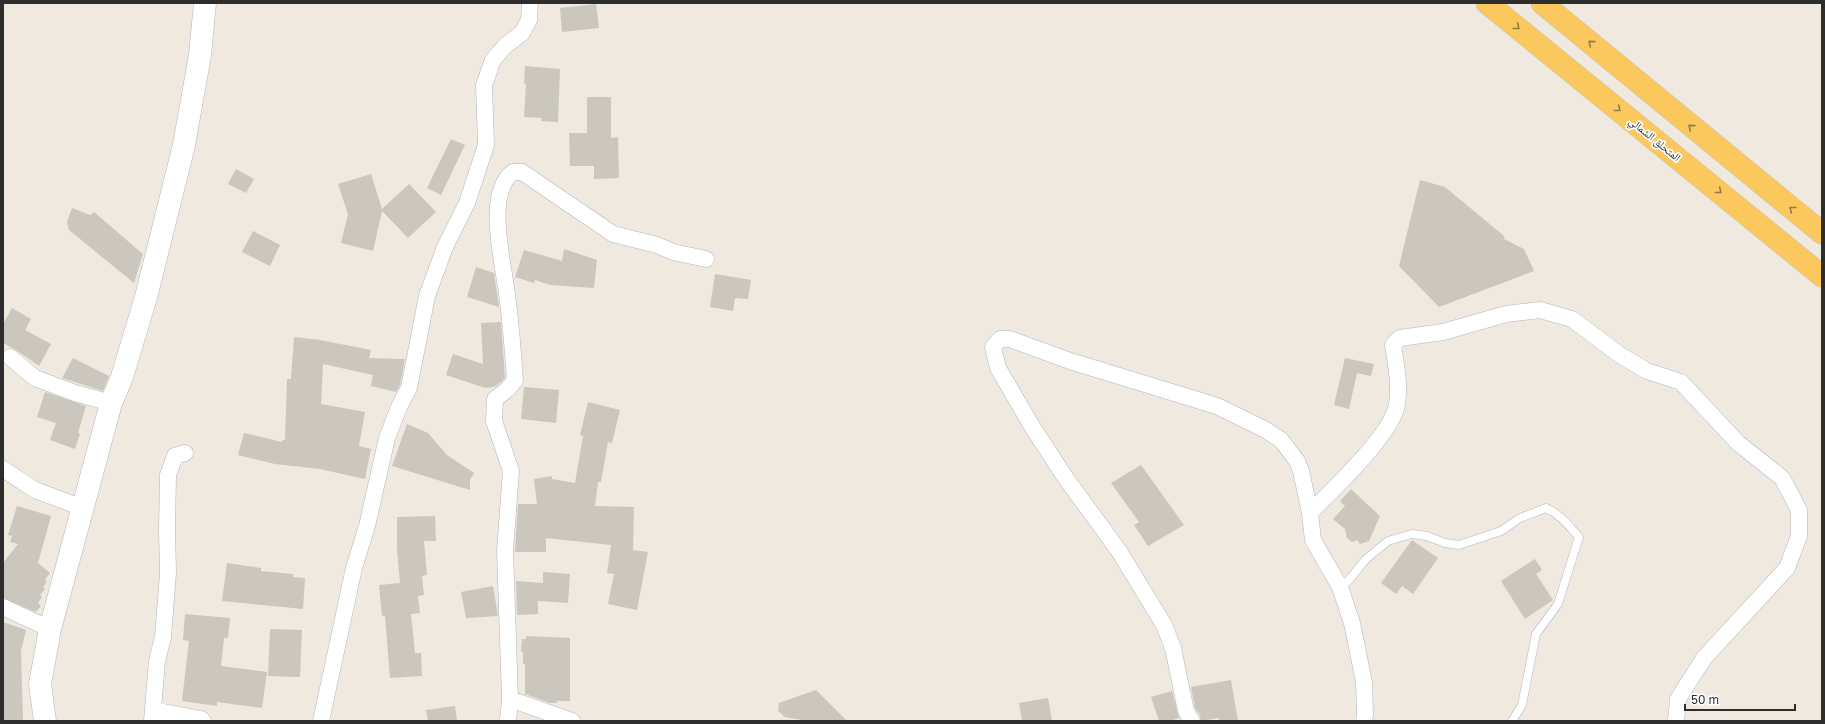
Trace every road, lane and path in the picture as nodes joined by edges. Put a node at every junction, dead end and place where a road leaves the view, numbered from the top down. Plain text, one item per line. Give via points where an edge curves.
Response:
1 (205, 3) edge
2 (530, 3) edge
3 (1487, 3) edge
4 (1542, 3) edge
5 (1822, 233) edge
6 (706, 259) dead end
7 (1822, 276) edge
8 (10, 357) dead end
9 (111, 403) junction
10 (185, 453) dead end
11 (3, 469) edge
12 (84, 508) junction
13 (1310, 513) junction
14 (1340, 587) junction
15 (3, 607) edge
16 (50, 629) junction
17 (510, 699) junction
18 (152, 716) edge
19 (44, 721) edge
20 (203, 721) edge
21 (321, 721) edge
22 (508, 721) edge
23 (572, 721) edge
24 (1192, 721) edge
25 (1364, 721) edge
26 (1512, 721) edge
27 (1676, 721) edge

1 - 9 main road via 200,55 184,145 146,297 122,377
2 - 21 street via 529,20 522,33 506,45 493,60 484,85 486,145 467,203 445,247 427,296 409,388 387,438 367,526 354,568
3 -> 7 highway, المتحلق الشمالي
5 -> 4 highway
6 - 17 street via 613,234 522,172 512,172 503,182 497,212 515,380 496,399 494,421 511,471 505,551
8 - 9 street via 35,378
9 - 12 main road
10 - 18 street via 175,456 168,475 168,573 163,637 157,661
11 - 12 street via 35,490
12 - 16 main road
13 - 14 street via 1313,540
13 - 24 street via 1297,461 1281,440 1253,423 1217,406 1070,361 1010,339 1000,339 993,347 998,368 1033,428 1119,551 1164,625 1173,648 1186,711
13 - 27 street via 1353,469 1391,422 1397,404 1397,370 1393,345 1400,338 1443,332 1506,314 1540,310 1572,319 1620,355 1647,371 1681,382 1738,443 1782,478 1799,510 1798,536 1787,568 1704,658 1678,699
14 - 25 street via 1352,623 1364,682
14 - 26 lane via 1366,559 1388,541 1412,534 1459,545 1501,531 1520,518 1546,508 1553,511 1579,537 1558,604 1536,634 1522,705
15 - 16 street
16 - 19 main road via 40,684
17 - 22 street
17 - 23 street
18 - 20 street via 184,715

